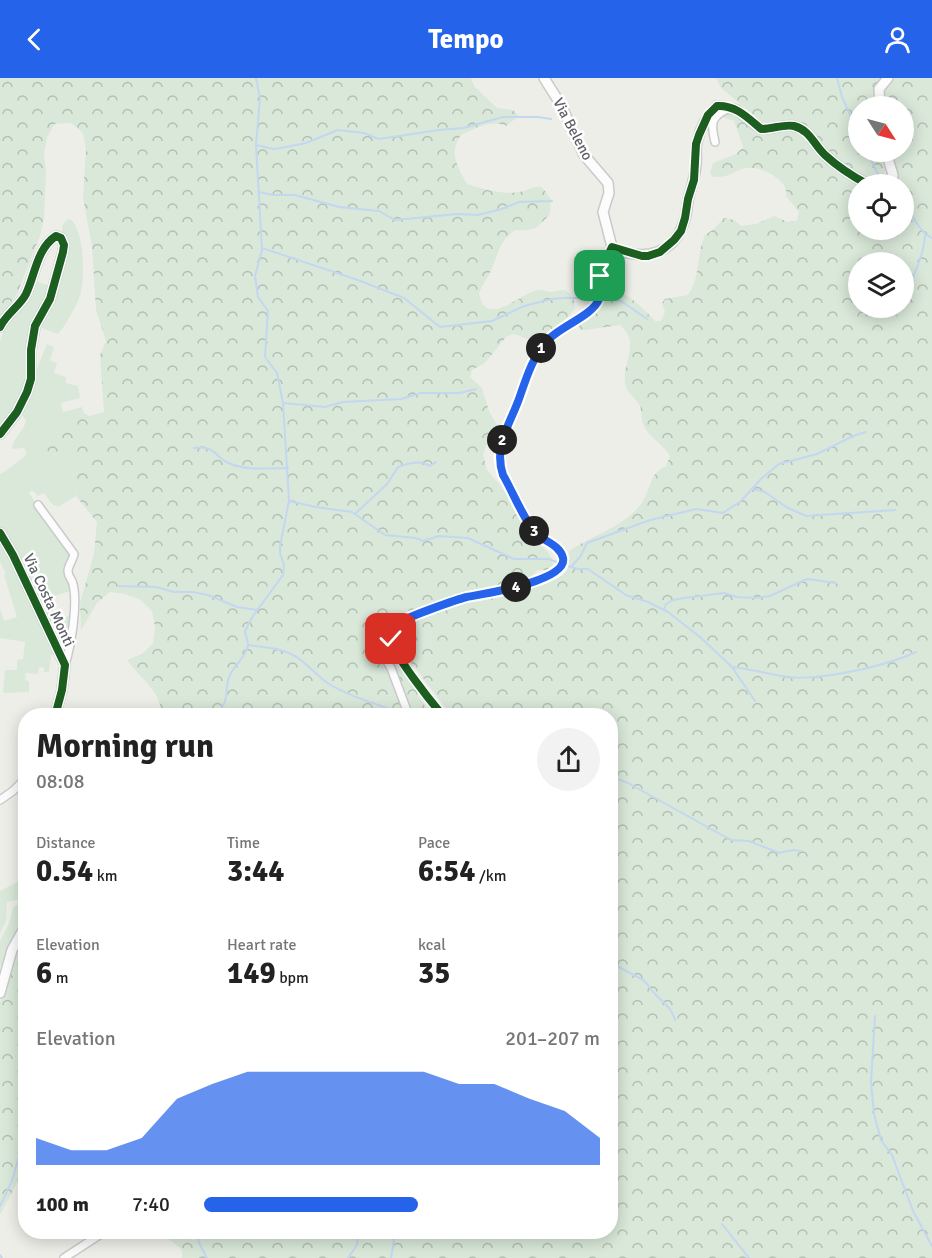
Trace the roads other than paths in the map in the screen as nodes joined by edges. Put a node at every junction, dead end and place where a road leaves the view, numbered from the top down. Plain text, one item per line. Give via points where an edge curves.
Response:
1 (544, 78) edge
2 (888, 78) edge
3 (879, 96) edge
4 (730, 108) junction
5 (715, 142) dead end
6 (850, 174) edge
7 (612, 247) junction
8 (0, 327) edge
9 (0, 434) edge
10 (38, 504) dead end
11 (0, 533) edge
12 (408, 617) junction
13 (65, 665) junction
14 (57, 708) edge
15 (406, 708) edge
16 (437, 708) edge
17 (18, 786) edge
18 (0, 800) edge
19 (18, 939) edge
20 (0, 993) edge
21 (93, 1239) edge
22 (64, 1258) edge

1 - 7 street, Via Beleno via 584,155 608,183 603,212
2 - 3 street via 879,89
4 - 5 street via 714,118
4 - 6 street via 761,129 792,125 799,128 822,153
4 - 7 street via 717,106 699,135 686,218 674,240 648,256
7 - 12 street via 602,270 596,306 547,340 531,363 500,451 503,475 529,525 560,551 562,566 554,574 522,585 464,598
8 - 9 street via 26,293 41,253 51,239 61,238 63,252 50,299 35,326 31,379 17,412
10 - 13 street via 74,554 67,569 74,601
11 - 13 street, Via Costa Monti
12 - 15 street via 390,625 379,643
12 - 16 street via 393,630 391,642
13 - 14 street, Via Costa Monti
17 - 18 street
19 - 20 street
21 - 22 street

